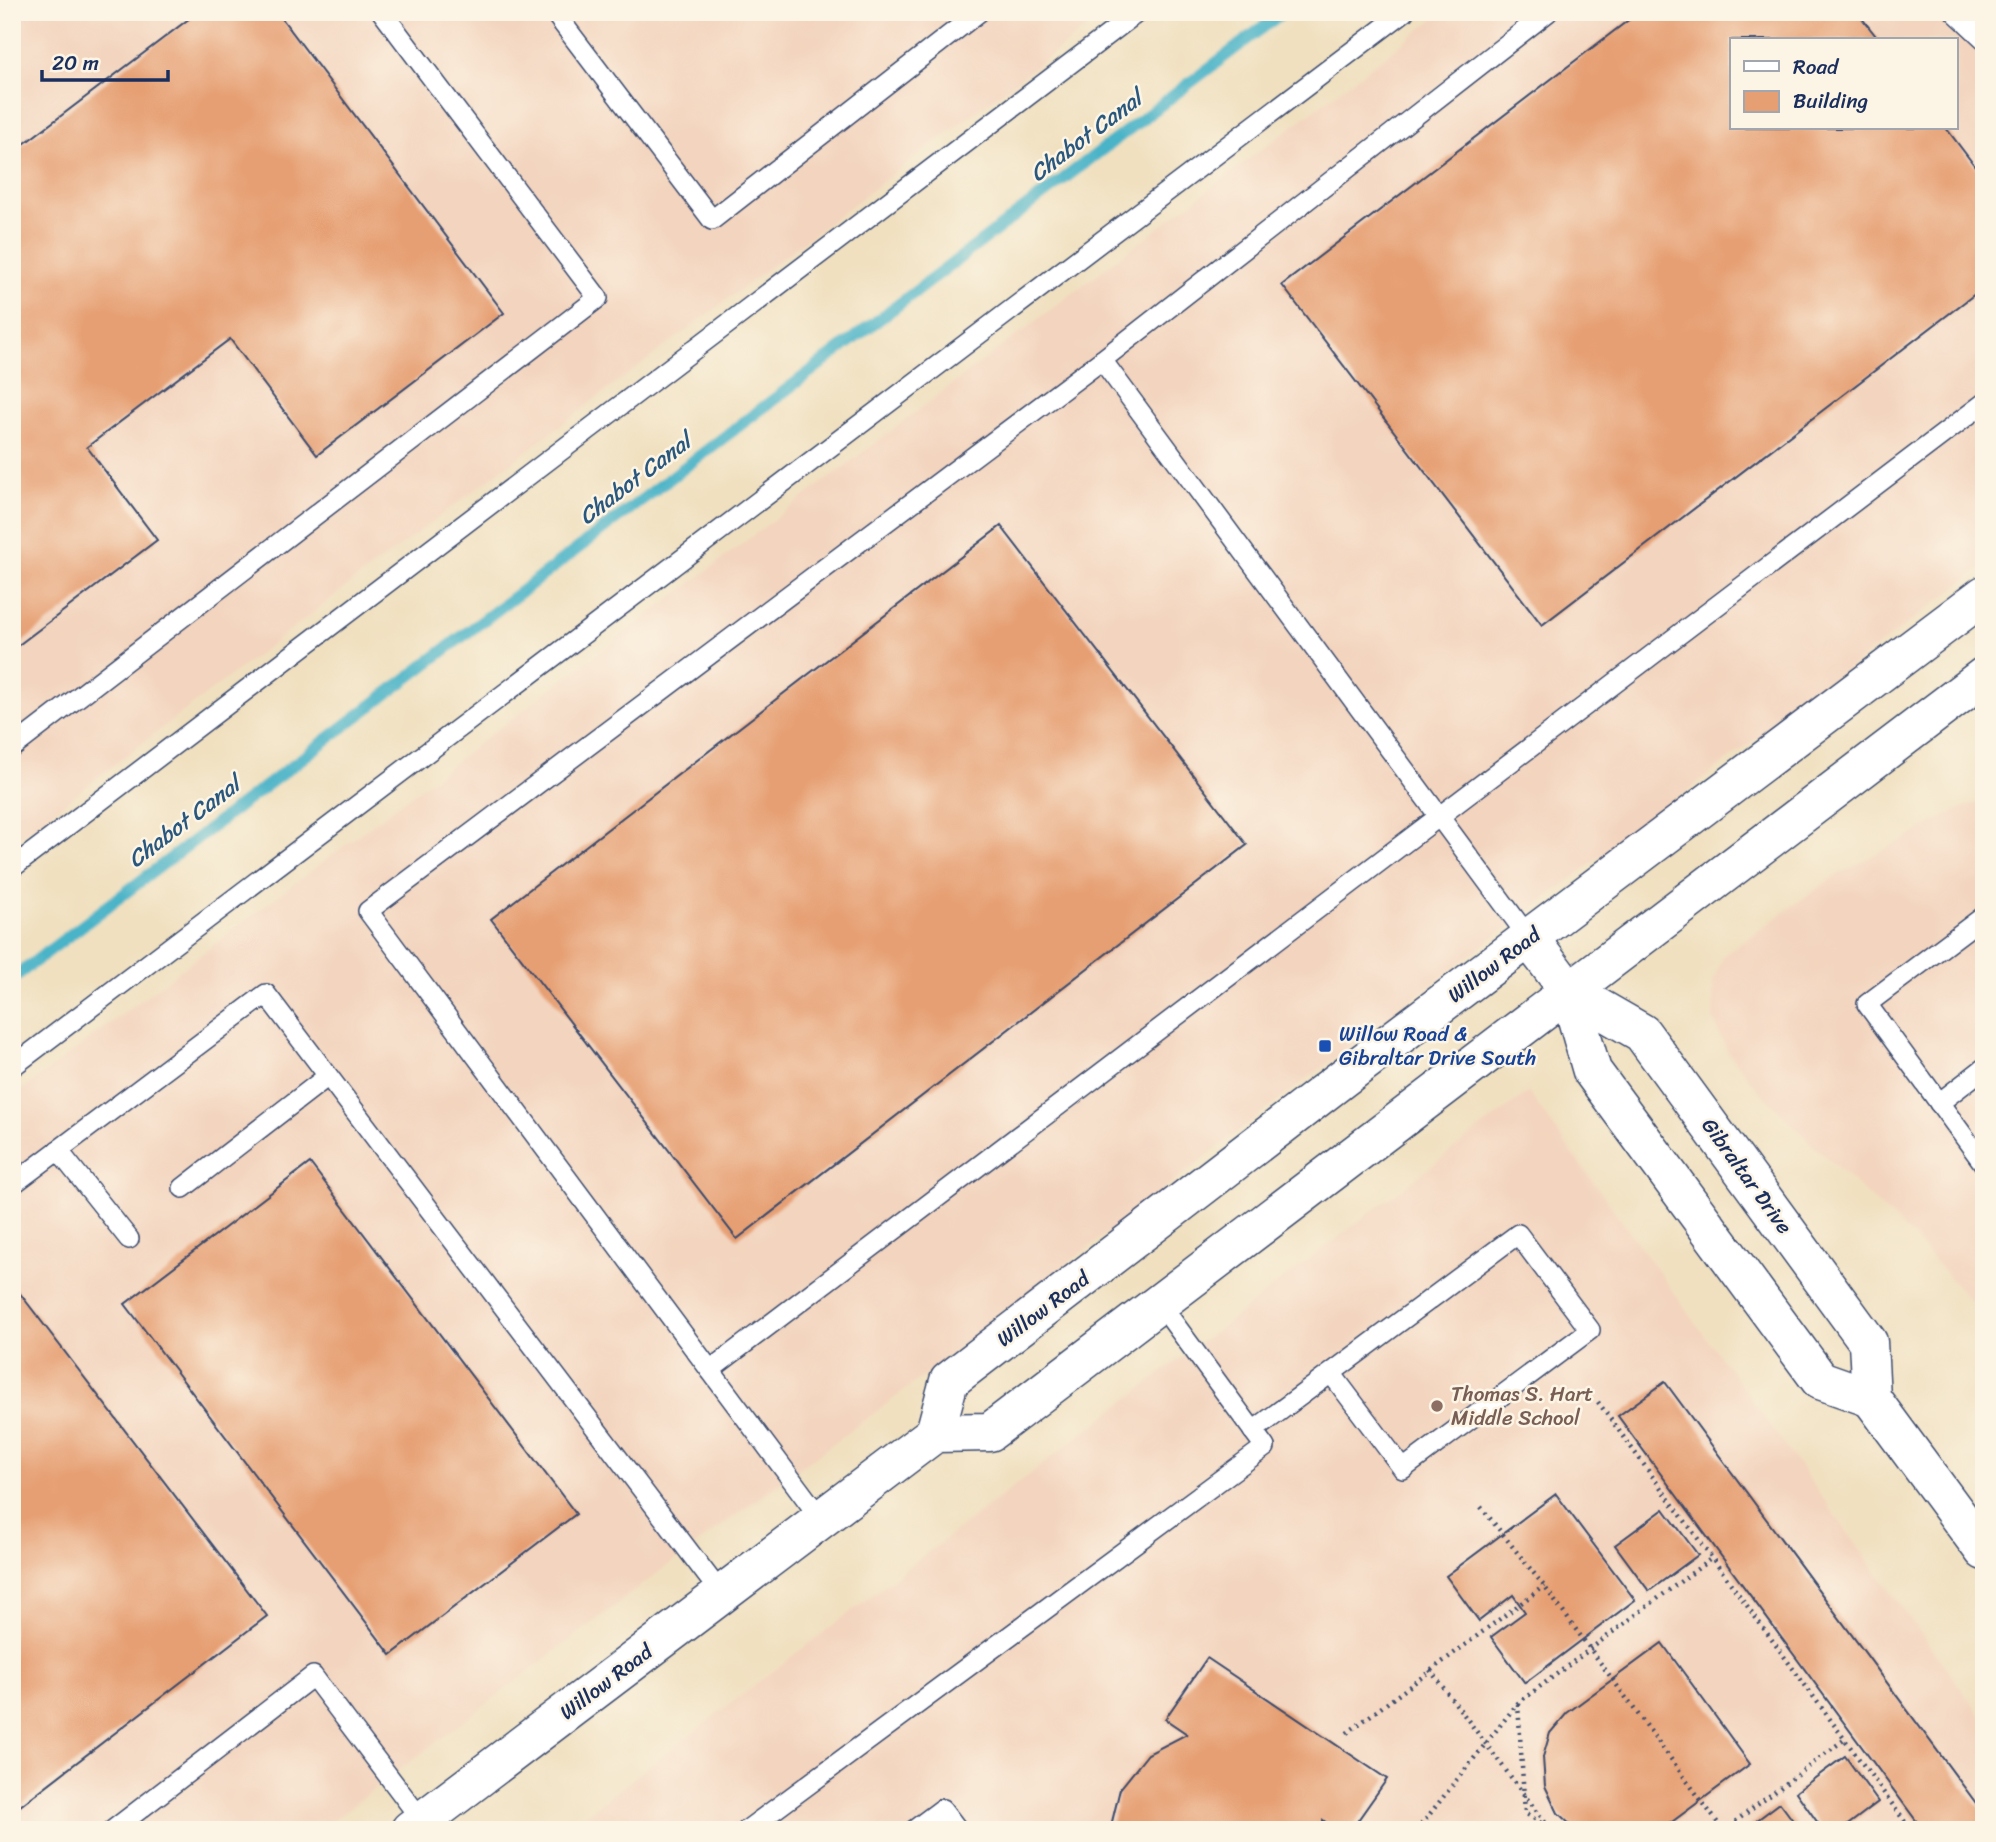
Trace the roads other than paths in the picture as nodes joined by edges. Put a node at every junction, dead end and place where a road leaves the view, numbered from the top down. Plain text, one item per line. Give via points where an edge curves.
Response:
1 (382, 12) edge
2 (554, 12) edge
3 (979, 12) edge
4 (1138, 12) edge
5 (1404, 12) edge
6 (1548, 12) edge
7 (1955, 12) edge
8 (1984, 39) edge
9 (1102, 360) junction
10 (1984, 403) edge
11 (1984, 594) edge
12 (1984, 676) edge
13 (12, 748) edge
14 (1440, 817) junction
15 (12, 868) edge
16 (1984, 916) edge
17 (1529, 938) junction
18 (1569, 991) junction
19 (12, 1067) edge
20 (1984, 1068) edge
21 (328, 1076) junction
22 (1938, 1102) junction
23 (58, 1150) junction
24 (1984, 1164) edge
25 (12, 1185) edge
26 (183, 1188) dead end
27 (129, 1239) dead end
28 (1160, 1304) junction
29 (710, 1370) junction
30 (1331, 1373) junction
31 (1871, 1398) junction
32 (1253, 1431) junction
33 (935, 1433) junction
34 (821, 1519) junction
35 (1984, 1551) edge
36 (722, 1595) junction
37 (423, 1827) edge
38 (113, 1830) edge
39 (747, 1830) edge
40 (914, 1830) edge
41 (958, 1830) edge

1 - 13 lane via 598,298
2 - 3 lane via 712,220
4 - 15 lane
5 - 19 lane
6 - 9 lane
7 - 8 lane
9 - 14 lane
9 - 29 lane via 368,911
10 - 14 lane
11 - 17 street, Willow Road
12 - 18 street
14 - 17 lane
14 - 29 lane
16 - 22 lane via 1867,1004
17 - 18 street, Gibraltar Drive
17 - 33 street, Willow Road via 949,1381
18 - 28 street
18 - 31 street, Gibraltar Drive via 1592,1071 1820,1380
18 - 31 street, Gibraltar Drive via 1642,1033 1868,1342
20 - 22 lane
21 - 23 lane via 266,994
21 - 26 lane
21 - 36 lane
22 - 24 lane
23 - 25 lane
23 - 27 lane
28 - 32 lane
28 - 33 street via 990,1432
29 - 34 lane
30 - 30 lane via 1403,1469 1590,1330 1518,1234
30 - 32 lane
31 - 35 street
32 - 39 lane via 1265,1447
33 - 34 street, Willow Road
34 - 36 street, Willow Road
36 - 37 street, Willow Road
37 - 38 lane via 313,1676
40 - 41 lane via 942,1809

